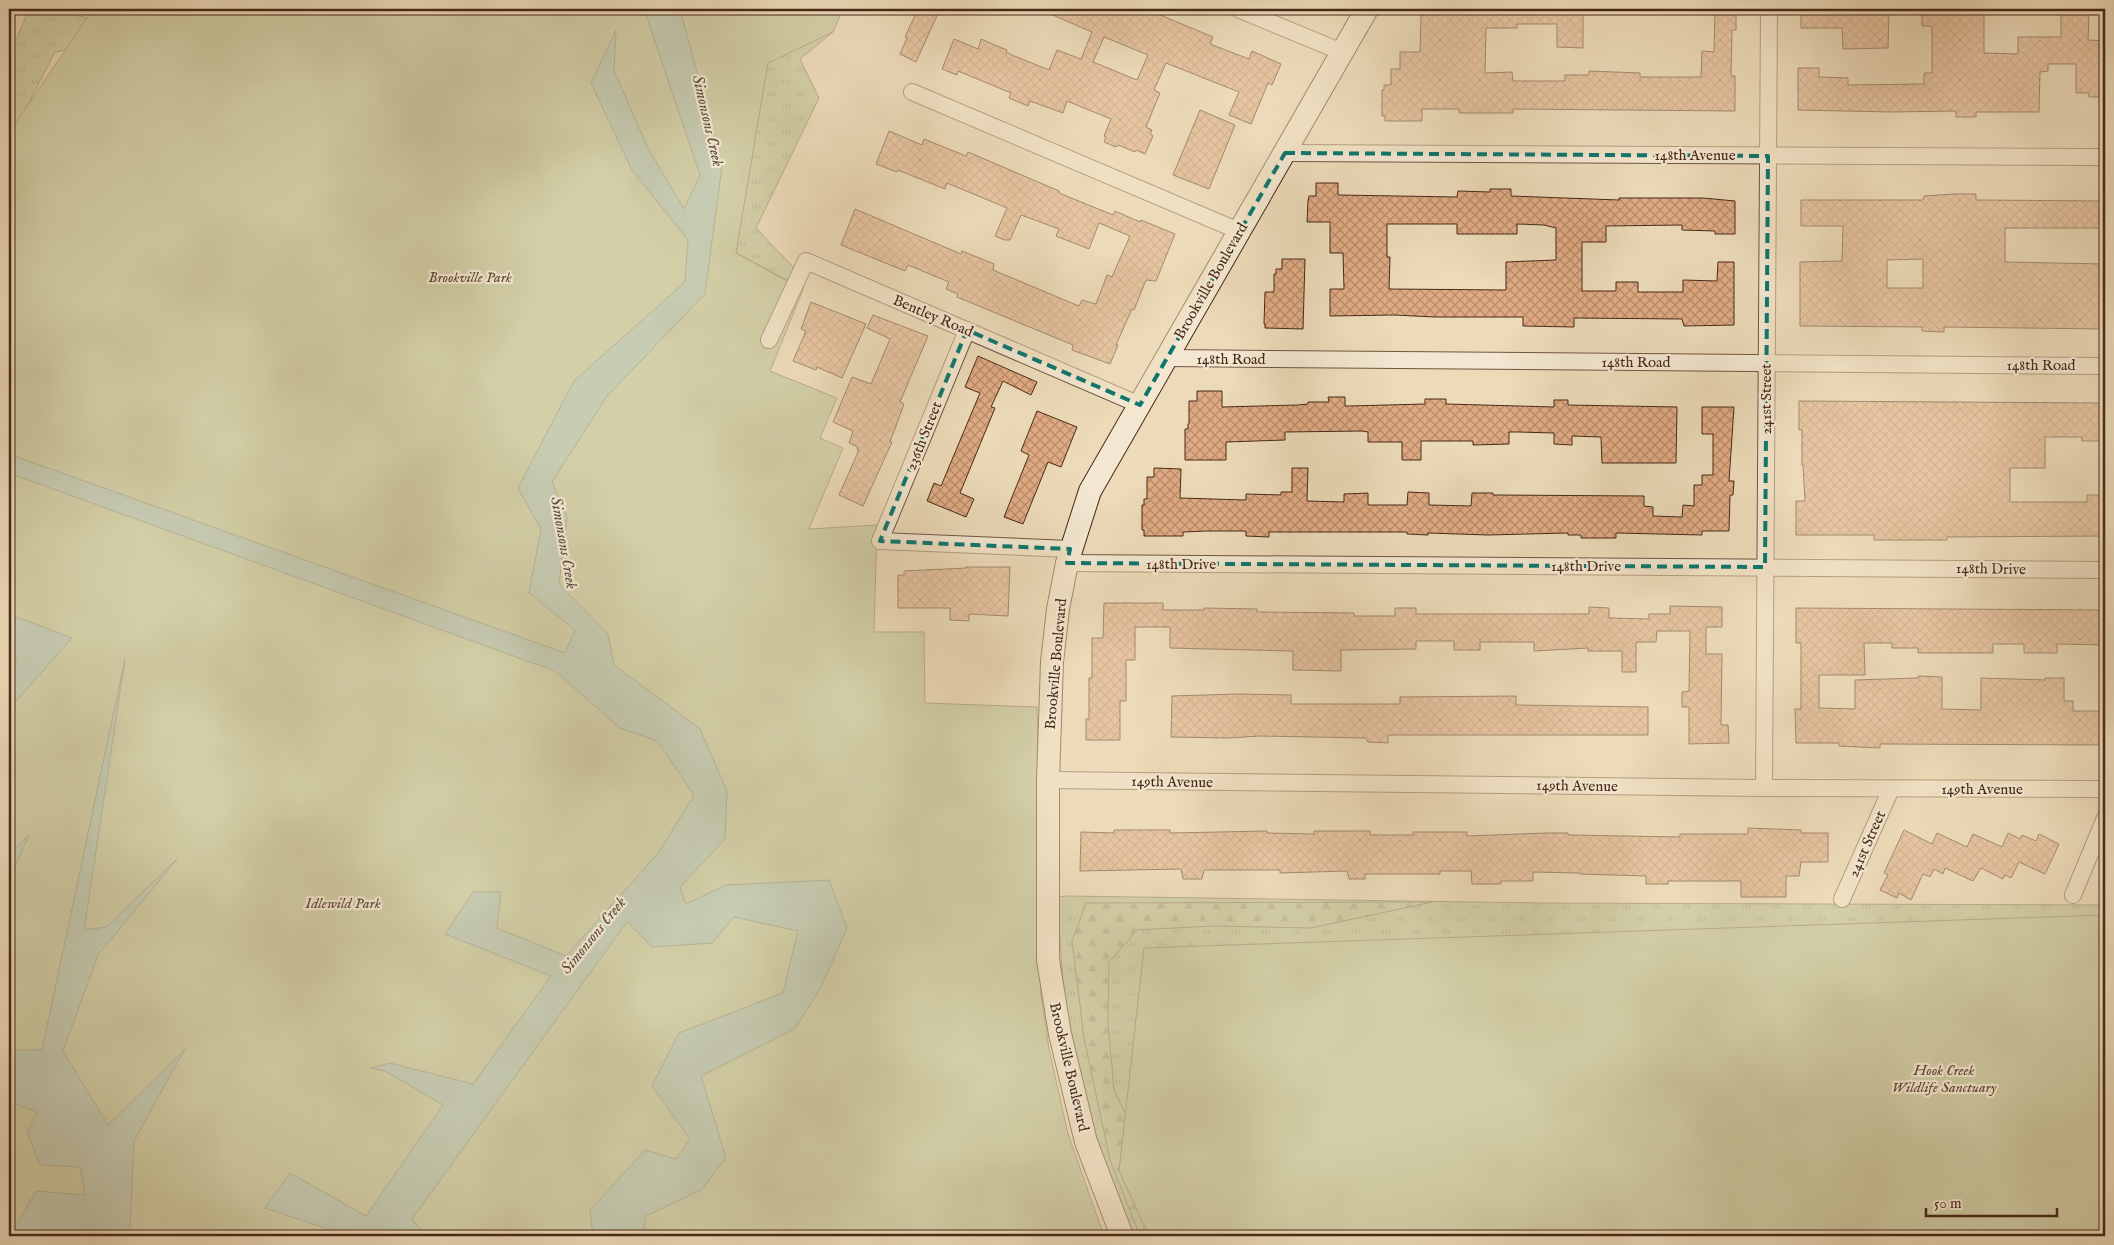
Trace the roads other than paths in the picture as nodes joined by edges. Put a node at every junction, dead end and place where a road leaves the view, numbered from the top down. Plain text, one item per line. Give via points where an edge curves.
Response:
1 (1238, 9) edge
2 (1366, 9) edge
3 (1769, 9) edge
4 (1342, 52) junction
5 (912, 92) dead end
6 (1285, 153) junction
7 (1768, 156) junction
8 (2105, 157) edge
9 (1239, 231) junction
10 (967, 330) junction
11 (768, 340) dead end
12 (1167, 358) junction
13 (1767, 363) junction
14 (2105, 366) edge
15 (1140, 405) junction
16 (880, 541) joint
17 (1069, 556) junction
18 (1765, 567) junction
19 (2105, 570) edge
20 (1048, 780) junction
21 (1764, 788) junction
22 (1891, 789) junction
23 (2105, 790) edge
24 (2105, 818) edge
25 (2073, 895) dead end
26 (1842, 899) dead end
27 (1122, 1236) edge

1 - 4 street
2 - 4 street, Brookville Boulevard
3 - 7 street, 241st Street
4 - 6 street, Brookville Boulevard
5 - 9 street
6 - 7 street, 148th Avenue
6 - 9 street, Brookville Boulevard
7 - 8 street, 148th Avenue
7 - 13 street, 241st Street
9 - 12 street, Brookville Boulevard
10 - 11 street, Bentley Road via 806,262
10 - 15 street, Bentley Road
10 - 16 street, 236th Street
12 - 13 street, 148th Road
12 - 15 street, Brookville Boulevard
13 - 14 street, 148th Road
13 - 18 street, 241st Street
15 - 17 street, Brookville Boulevard via 1090,491
16 - 17 street, 148th Drive
17 - 18 street, 148th Drive
17 - 20 street, Brookville Boulevard via 1052,662
18 - 19 street, 148th Drive
18 - 21 street, 241st Street
20 - 21 street, 149th Avenue
20 - 27 street, Brookville Boulevard via 1048,943 1052,990 1066,1068 1086,1142
21 - 22 street, 149th Avenue
22 - 23 street, 149th Avenue
22 - 26 street, 241st Street
24 - 25 street

